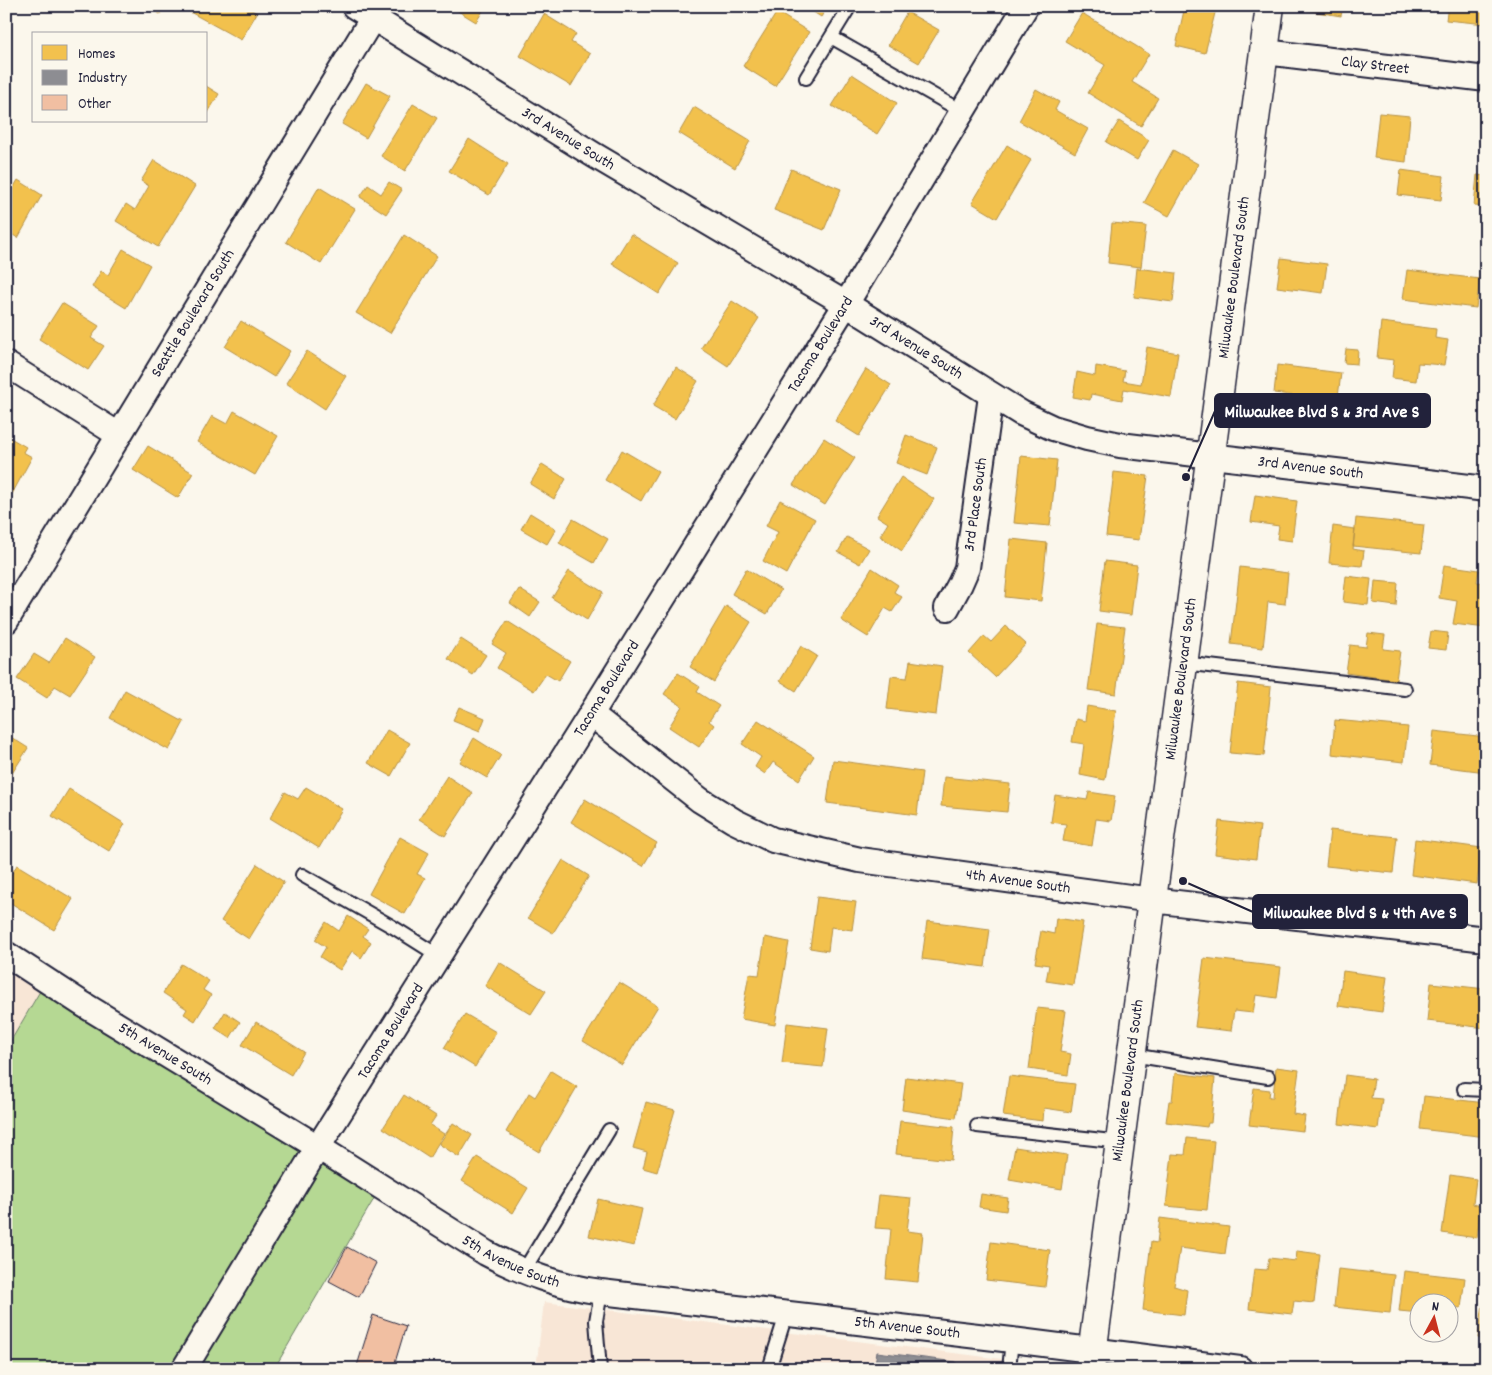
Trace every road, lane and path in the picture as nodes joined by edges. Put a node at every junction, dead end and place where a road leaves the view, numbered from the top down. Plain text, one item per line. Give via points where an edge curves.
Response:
1 (850, 6) edge
2 (1026, 6) edge
3 (1270, 6) edge
4 (369, 10) edge
5 (831, 36) junction
6 (1265, 52) junction
7 (806, 78) dead end
8 (1486, 79) edge
9 (963, 112) junction
10 (846, 304) junction
11 (6, 364) edge
12 (991, 396) junction
13 (119, 435) junction
14 (1210, 456) junction
15 (1486, 489) edge
16 (947, 608) dead end
17 (6, 620) edge
18 (1183, 662) junction
19 (1405, 689) dead end
20 (591, 714) junction
21 (302, 875) dead end
22 (1152, 900) junction
23 (1486, 939) edge
24 (6, 954) edge
25 (439, 956) junction
26 (1132, 1056) junction
27 (1268, 1077) dead end
28 (1464, 1089) dead end
29 (1486, 1090) edge
30 (977, 1126) dead end
31 (608, 1130) dead end
32 (1120, 1142) junction
33 (318, 1147) junction
34 (523, 1272) junction
35 (601, 1292) junction
36 (789, 1314) junction
37 (1012, 1340) junction
38 (1092, 1360) edge
39 (184, 1369) edge
40 (600, 1369) edge
41 (770, 1369) edge
42 (1009, 1369) edge
43 (1240, 1369) edge

1 - 5 lane
2 - 9 street, Tacoma Boulevard
3 - 6 street, Milwaukee Boulevard South
4 - 10 street, 3rd Avenue South via 594,155
4 - 13 street, Seattle Boulevard South
5 - 7 lane
5 - 9 lane
6 - 8 street, Clay Street
6 - 14 street, Milwaukee Boulevard South
9 - 10 street, Tacoma Boulevard
10 - 12 street, 3rd Avenue South
10 - 20 street, Tacoma Boulevard
11 - 13 street
12 - 14 street, 3rd Avenue South via 1053,428 1087,438 1120,446
12 - 16 street, 3rd Place South via 967,568
13 - 17 street, Seattle Boulevard South
14 - 15 street, 3rd Avenue South
14 - 18 street, Milwaukee Boulevard South
18 - 19 lane
18 - 22 street, Milwaukee Boulevard South
20 - 22 street, 4th Avenue South via 700,800 773,840 860,860
20 - 25 street, Tacoma Boulevard
21 - 25 lane
22 - 23 street, 4th Avenue South
22 - 26 street, Milwaukee Boulevard South
24 - 33 street, 5th Avenue South
25 - 33 street, Tacoma Boulevard
26 - 27 lane
26 - 32 street, Milwaukee Boulevard South
28 - 29 lane
30 - 32 lane
31 - 34 lane
32 - 38 street, Milwaukee Boulevard South
33 - 34 street, 5th Avenue South via 486,1253
33 - 39 street, Tacoma Boulevard
34 - 35 street, 5th Avenue South via 575,1288
35 - 36 street, 5th Avenue South
35 - 40 lane via 596,1321
36 - 37 street, 5th Avenue South
36 - 41 lane
37 - 38 street, 5th Avenue South
37 - 42 lane
38 - 43 street, 5th Avenue South

